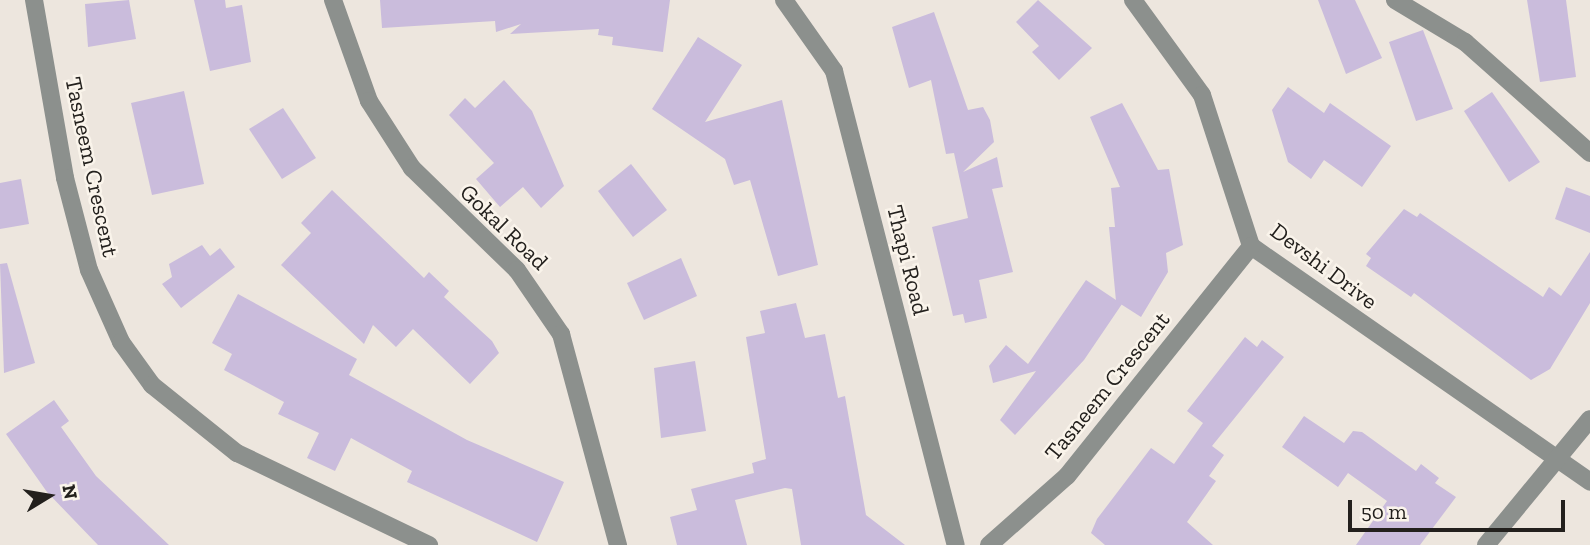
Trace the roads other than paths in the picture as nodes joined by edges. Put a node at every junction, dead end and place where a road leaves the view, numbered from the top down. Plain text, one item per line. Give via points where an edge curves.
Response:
1 (34, 0) edge
2 (332, 0) edge
3 (784, 0) edge
4 (1133, 0) edge
5 (1395, 0) edge
6 (1590, 153) edge
7 (1251, 246) junction
8 (1590, 419) edge
9 (1556, 463) junction
10 (1590, 482) edge
11 (429, 545) edge
12 (618, 545) edge
13 (956, 545) edge
14 (989, 545) edge
15 (1486, 545) edge

1 - 11 street, Tasneem Crescent via 65,178 89,270 121,342 177,408 237,453
2 - 12 street, Gokal Road via 369,101 412,169 517,270 561,334
3 - 13 street, Thapi Road via 834,71
4 - 7 street, Devshi Drive via 1202,95
5 - 6 street via 1465,42
7 - 9 street, Devshi Drive
7 - 14 street, Tasneem Crescent via 1067,476
8 - 9 street
9 - 10 street, Devshi Drive
9 - 15 street

